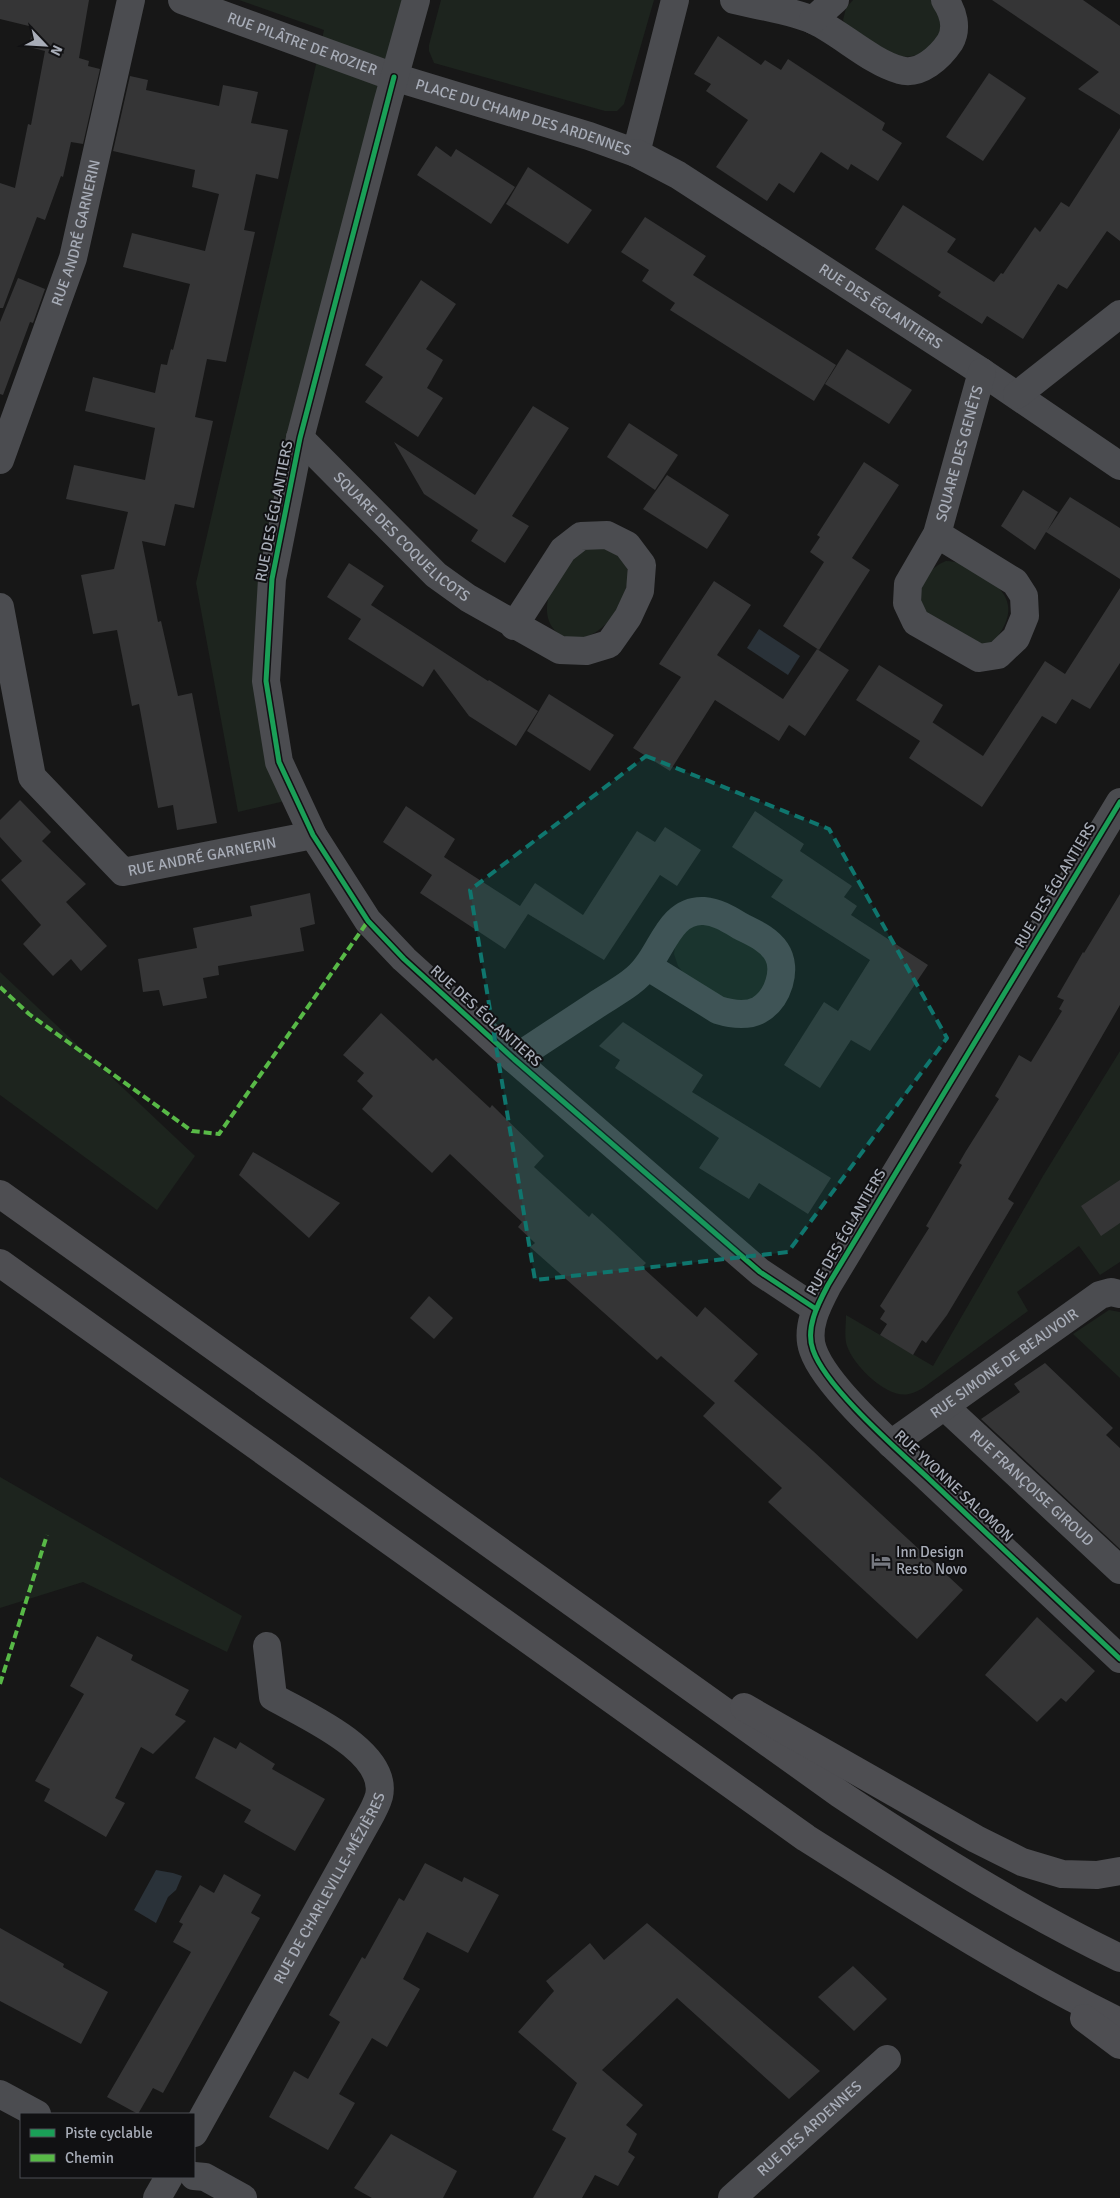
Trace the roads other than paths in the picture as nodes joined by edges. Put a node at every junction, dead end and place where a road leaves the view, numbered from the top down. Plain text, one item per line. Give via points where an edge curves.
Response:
1 (131, 0) edge
2 (182, 0) edge
3 (416, 0) edge
4 (675, 0) edge
5 (734, 0) edge
6 (835, 0) edge
7 (945, 0) edge
8 (813, 20) junction
9 (394, 77) junction
10 (636, 153) junction
11 (1120, 314) edge
12 (982, 372) junction
13 (1017, 396) junction
14 (300, 438) junction
15 (0, 460) edge
16 (1120, 466) edge
17 (937, 534) junction
18 (0, 608) edge
19 (514, 626) junction
20 (1120, 802) edge
21 (313, 835) junction
22 (647, 966) junction
23 (514, 1059) junction
24 (0, 1194) edge
25 (0, 1263) edge
26 (1120, 1294) edge
27 (816, 1310) junction
28 (944, 1406) junction
29 (891, 1444) junction
30 (1120, 1570) edge
31 (609, 1630) junction
32 (267, 1646) dead end
33 (1120, 1659) edge
34 (1120, 1871) edge
35 (1120, 1958) edge
36 (1019, 1968) junction
37 (1120, 2022) edge
38 (1120, 2045) edge
39 (887, 2059) dead end
40 (0, 2094) edge
41 (35, 2113) edge
42 (195, 2131) edge
43 (195, 2176) edge
44 (168, 2178) edge
45 (157, 2198) edge
46 (243, 2198) edge
47 (732, 2198) edge

1 - 15 street, RUE ANDRÉ GARNERIN via 73,258
2 - 9 street, RUE PILÂTRE DE ROZIER
3 - 9 street, PLACE DU CHAMP DES ARDENNES
4 - 10 street, PLACE DU CHAMP DES ARDENNES
5 - 8 street
6 - 8 street
7 - 8 street via 953,11 953,37 942,55 921,68 902,71
9 - 10 street, PLACE DU CHAMP DES ARDENNES
9 - 14 street, RUE DES ÉGLANTIERS
10 - 12 street, RUE DES ÉGLANTIERS via 678,175
11 - 13 street
12 - 13 street, RUE DES ÉGLANTIERS
12 - 17 street, SQUARE DES GENÊTS
13 - 16 street, RUE DES ÉGLANTIERS
14 - 19 street, SQUARE DES COQUELICOTS via 436,575
14 - 21 street, RUE DES ÉGLANTIERS via 272,579 266,681 279,762
17 - 17 street, SQUARE DES GENÊTS via 1014,582 1024,596 1025,616 1016,638 998,655 979,658 916,622 907,603 908,584
18 - 21 street, RUE ANDRÉ GARNERIN via 32,777 123,872
19 - 19 street, SQUARE DES COQUELICOTS via 562,550 581,536 607,535 627,545 642,565 640,591 609,644 586,651 560,650
20 - 27 street, RUE DES ÉGLANTIERS via 828,1285
21 - 23 street, RUE DES ÉGLANTIERS via 368,921 404,959
22 - 22 street via 718,1010 732,1014 759,1010 769,1001 781,979 781,964 776,951 764,939 720,914 702,911 683,915 667,932
22 - 23 street via 630,983
23 - 27 street, RUE DES ÉGLANTIERS via 760,1272
24 - 31 highway
25 - 36 highway via 806,1838
26 - 28 street, RUE SIMONE DE BEAUVOIR via 1100,1295
27 - 29 street, RUE YVONNE SALOMON via 811,1332 812,1348 820,1366
28 - 29 street, RUE SIMONE DE BEAUVOIR
28 - 30 street, RUE FRANÇOISE GIROUD
29 - 33 street, RUE YVONNE SALOMON
31 - 34 highway via 1002,1853 1062,1874 1097,1875
31 - 35 highway via 907,1839 1062,1930
32 - 42 street, RUE DE CHARLEVILLE-MÉZIÈRES via 273,1696 351,1743 376,1773 379,1795
36 - 37 highway
36 - 38 highway
39 - 47 street, RUE DES ARDENNES
40 - 41 street
43 - 46 street via 205,2177
44 - 45 street

